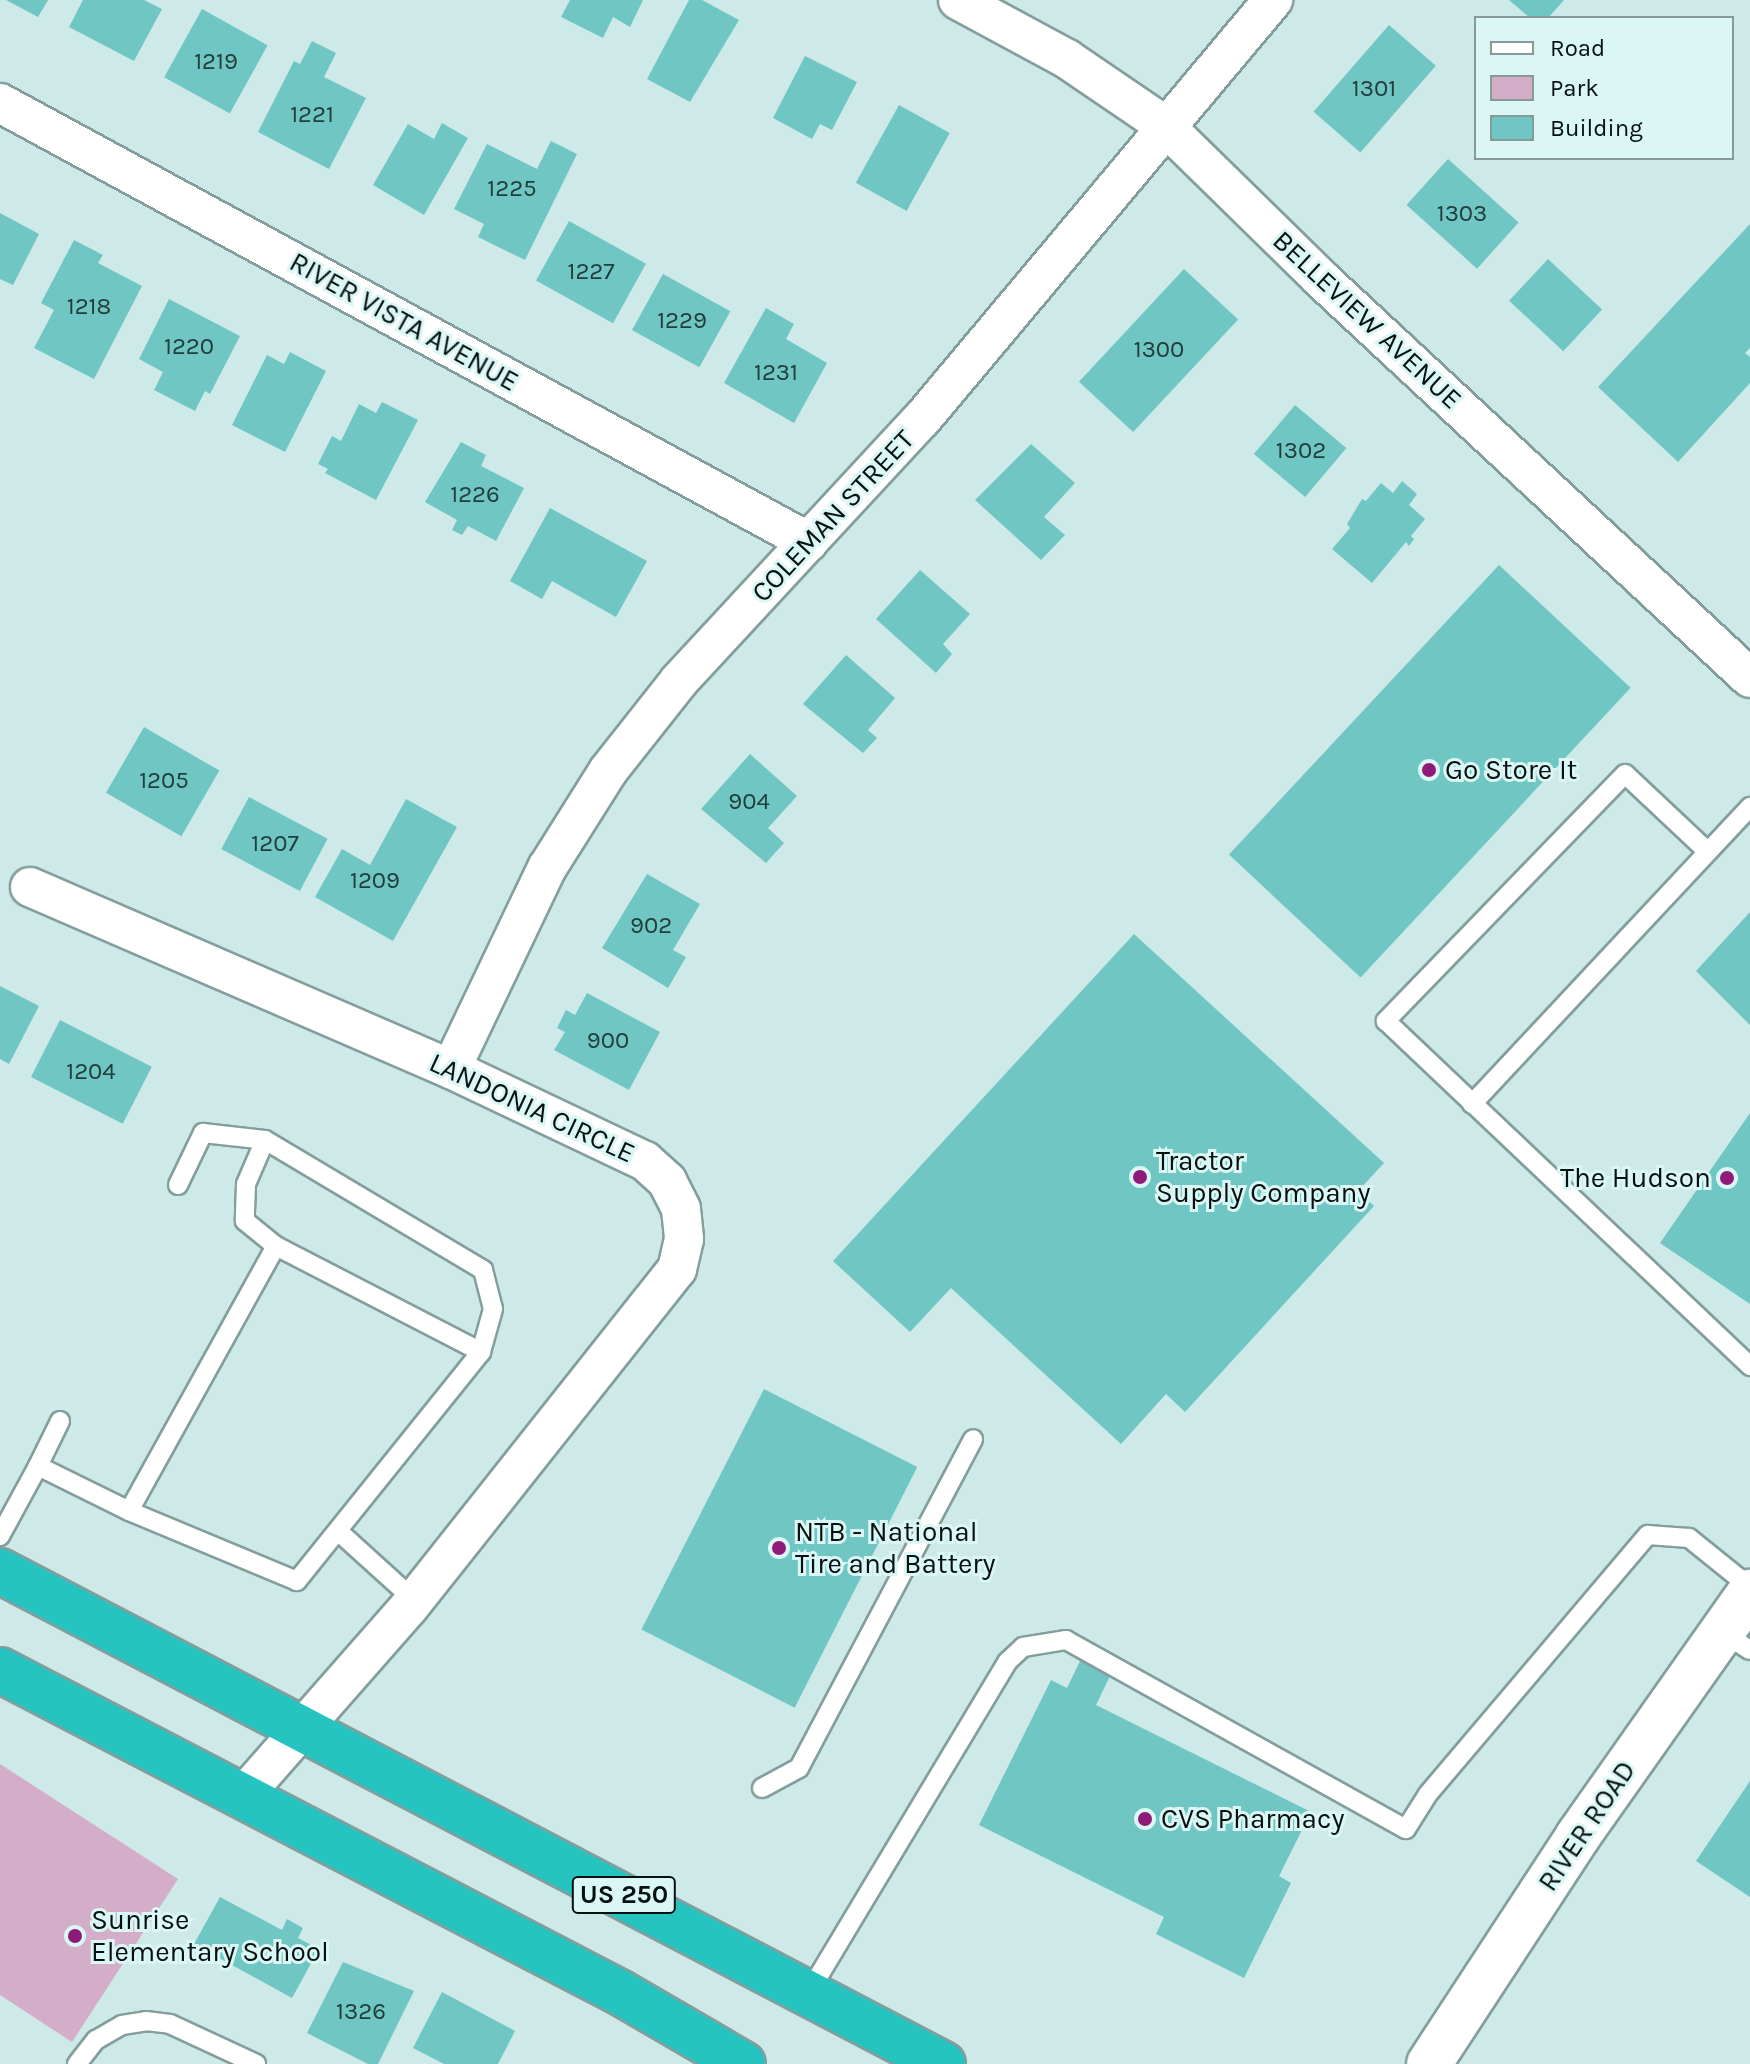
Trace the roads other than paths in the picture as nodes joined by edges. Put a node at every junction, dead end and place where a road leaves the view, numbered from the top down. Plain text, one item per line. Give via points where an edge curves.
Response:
1 (958, 0) edge
2 (1273, 0) edge
3 (0, 103) edge
4 (1164, 125) junction
5 (809, 542) junction
6 (1750, 678) edge
7 (1750, 807) edge
8 (1707, 851) junction
9 (30, 887) dead end
10 (451, 1069) junction
11 (1472, 1104) junction
12 (265, 1140) junction
13 (178, 1185) dead end
14 (276, 1246) junction
15 (481, 1352) junction
16 (1750, 1366) edge
17 (60, 1421) dead end
18 (973, 1439) dead end
19 (38, 1466) junction
20 (129, 1511) junction
21 (338, 1531) junction
22 (0, 1536) edge
23 (0, 1571) edge
24 (1750, 1589) edge
25 (414, 1600) junction
26 (1736, 1641) edge
27 (0, 1670) edge
28 (305, 1727) junction
29 (762, 1788) dead end
30 (243, 1796) junction
31 (809, 1992) junction
32 (77, 2064) edge
33 (256, 2064) edge
34 (743, 2064) edge
35 (943, 2064) edge
36 (1429, 2064) edge

1 - 4 street, BELLEVIEW AVENUE via 1067,59
2 - 4 street, COLEMAN STREET
3 - 5 street, RIVER VISTA AVENUE
4 - 5 street, COLEMAN STREET via 922,419
4 - 6 street, BELLEVIEW AVENUE via 1320,278
5 - 10 street, COLEMAN STREET via 679,681 608,771 547,868
7 - 8 lane
8 - 11 lane
8 - 11 lane via 1625,774 1386,1021
9 - 10 street, LANDONIA CIRCLE
10 - 25 street, LANDONIA CIRCLE via 645,1161 674,1195 684,1239 677,1269
11 - 16 lane
12 - 13 lane via 203,1133
12 - 14 lane via 246,1184 245,1221
12 - 15 lane via 483,1270 493,1309
14 - 15 lane
14 - 20 lane
15 - 21 lane
17 - 19 lane
18 - 29 lane via 799,1768
19 - 20 lane
19 - 22 lane
20 - 21 lane via 297,1581
21 - 25 lane
23 - 28 highway, US 250
24 - 26 street, RIVER ROAD
24 - 31 lane via 1689,1538 1648,1535 1428,1794 1406,1829 1066,1640 1023,1647 1007,1662
25 - 28 street, LANDONIA CIRCLE
26 - 36 street, RIVER ROAD via 1578,1836
27 - 30 highway
28 - 30 street, LANDONIA CIRCLE
28 - 31 highway, US 250
30 - 34 highway via 621,1993
31 - 35 highway, US 250
32 - 33 lane via 96,2040 122,2025 146,2021 170,2024

